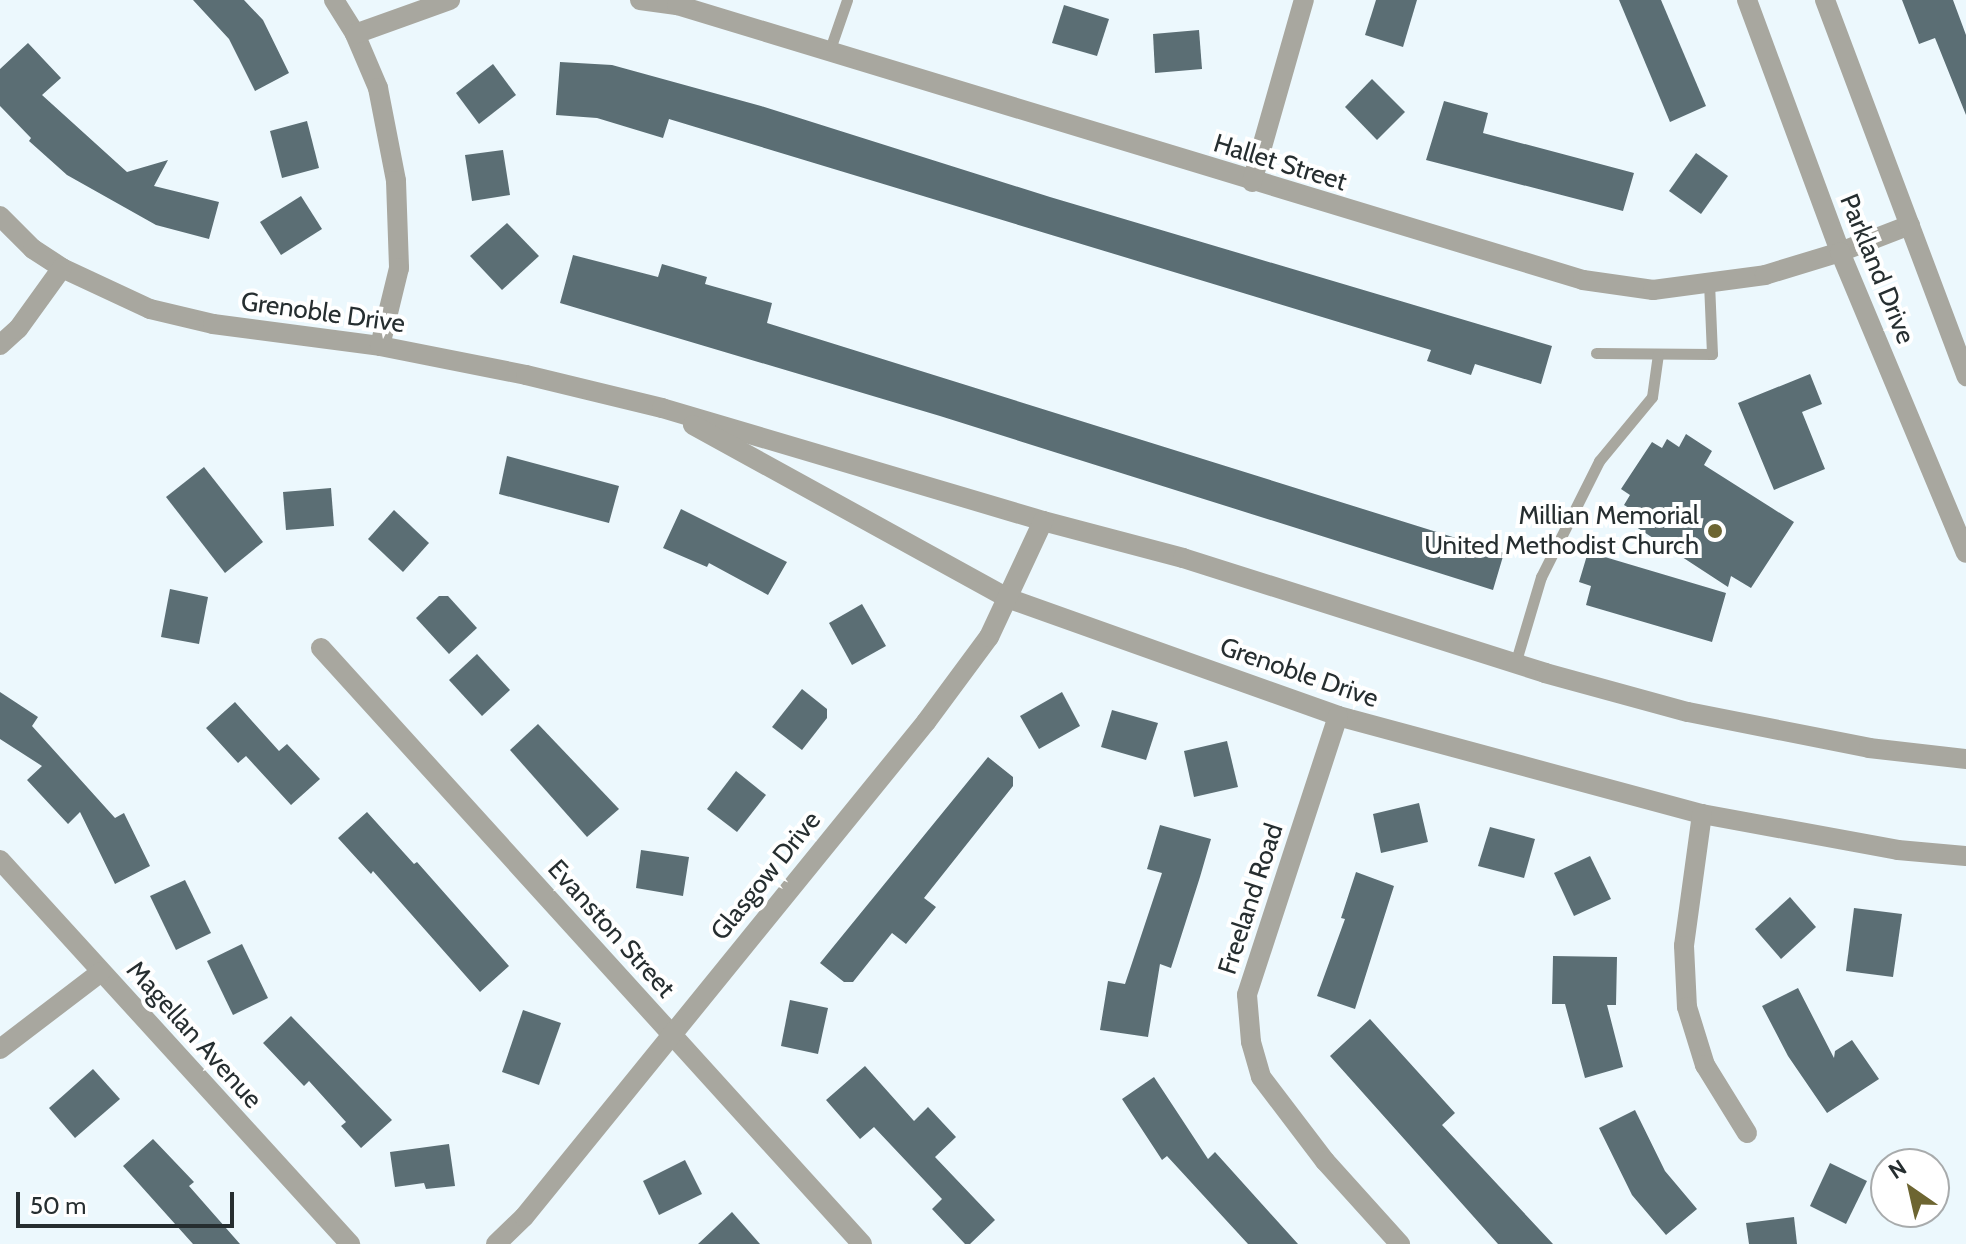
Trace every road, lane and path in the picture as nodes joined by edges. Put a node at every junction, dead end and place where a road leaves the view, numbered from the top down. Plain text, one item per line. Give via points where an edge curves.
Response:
1 (334, 0) edge
2 (450, 0) edge
3 (640, 0) edge
4 (847, 0) edge
5 (1304, 0) edge
6 (1747, 0) edge
7 (1825, 0) edge
8 (355, 34) junction
9 (829, 52) junction
10 (1252, 182) junction
11 (0, 216) edge
12 (1910, 225) junction
13 (1840, 252) junction
14 (62, 268) junction
15 (1709, 283) junction
16 (0, 345) edge
17 (380, 346) junction
18 (1596, 353) dead end
19 (1658, 354) junction
20 (1966, 376) edge
21 (662, 408) junction
22 (1043, 521) junction
23 (1966, 553) edge
24 (1010, 599) junction
25 (321, 648) dead end
26 (1515, 664) junction
27 (1338, 716) junction
28 (1966, 759) edge
29 (1702, 814) junction
30 (1966, 856) edge
31 (0, 860) edge
32 (101, 972) junction
33 (671, 1033) junction
34 (0, 1049) edge
35 (1747, 1133) dead end
36 (350, 1244) edge
37 (496, 1244) edge
38 (862, 1244) edge
39 (1400, 1244) edge

1 - 8 street
2 - 8 street
3 - 9 street, Hallet Street via 677,5
4 - 9 lane
5 - 10 street
6 - 13 street, Parkland Drive
7 - 12 street, Parkland Drive
8 - 17 street via 378,88 396,181 399,268
9 - 10 street, Hallet Street
10 - 15 street, Hallet Street via 1583,280 1653,290
11 - 14 street, Grenoble Drive via 33,249
12 - 13 street, Hallet Street
12 - 20 street, Parkland Drive
13 - 15 street, Hallet Street via 1765,275
13 - 23 street, Parkland Drive
14 - 16 street
14 - 17 street, Grenoble Drive via 150,309 213,324
15 - 19 lane via 1712,354
17 - 21 street, Grenoble Drive
18 - 19 lane
19 - 26 lane via 1652,397 1599,461 1541,577
21 - 22 street, Grenoble Drive
21 - 24 street, Grenoble Drive
22 - 24 street, Glasgow Drive
22 - 26 street, Grenoble Drive via 1183,558
24 - 27 street, Grenoble Drive
24 - 33 street, Glasgow Drive via 989,637 926,722
25 - 33 street, Evanston Street
26 - 28 street, Grenoble Drive via 1688,712 1869,748
27 - 29 street, Grenoble Drive
27 - 39 street, Freeland Road via 1247,995 1251,1042 1261,1077 1325,1161
29 - 30 street, Grenoble Drive via 1898,850
29 - 35 street via 1684,946 1687,1007 1705,1065
31 - 32 street, Magellan Avenue
32 - 34 street
32 - 36 street, Magellan Avenue
33 - 37 street, Glasgow Drive via 524,1217
33 - 38 street, Evanston Street

